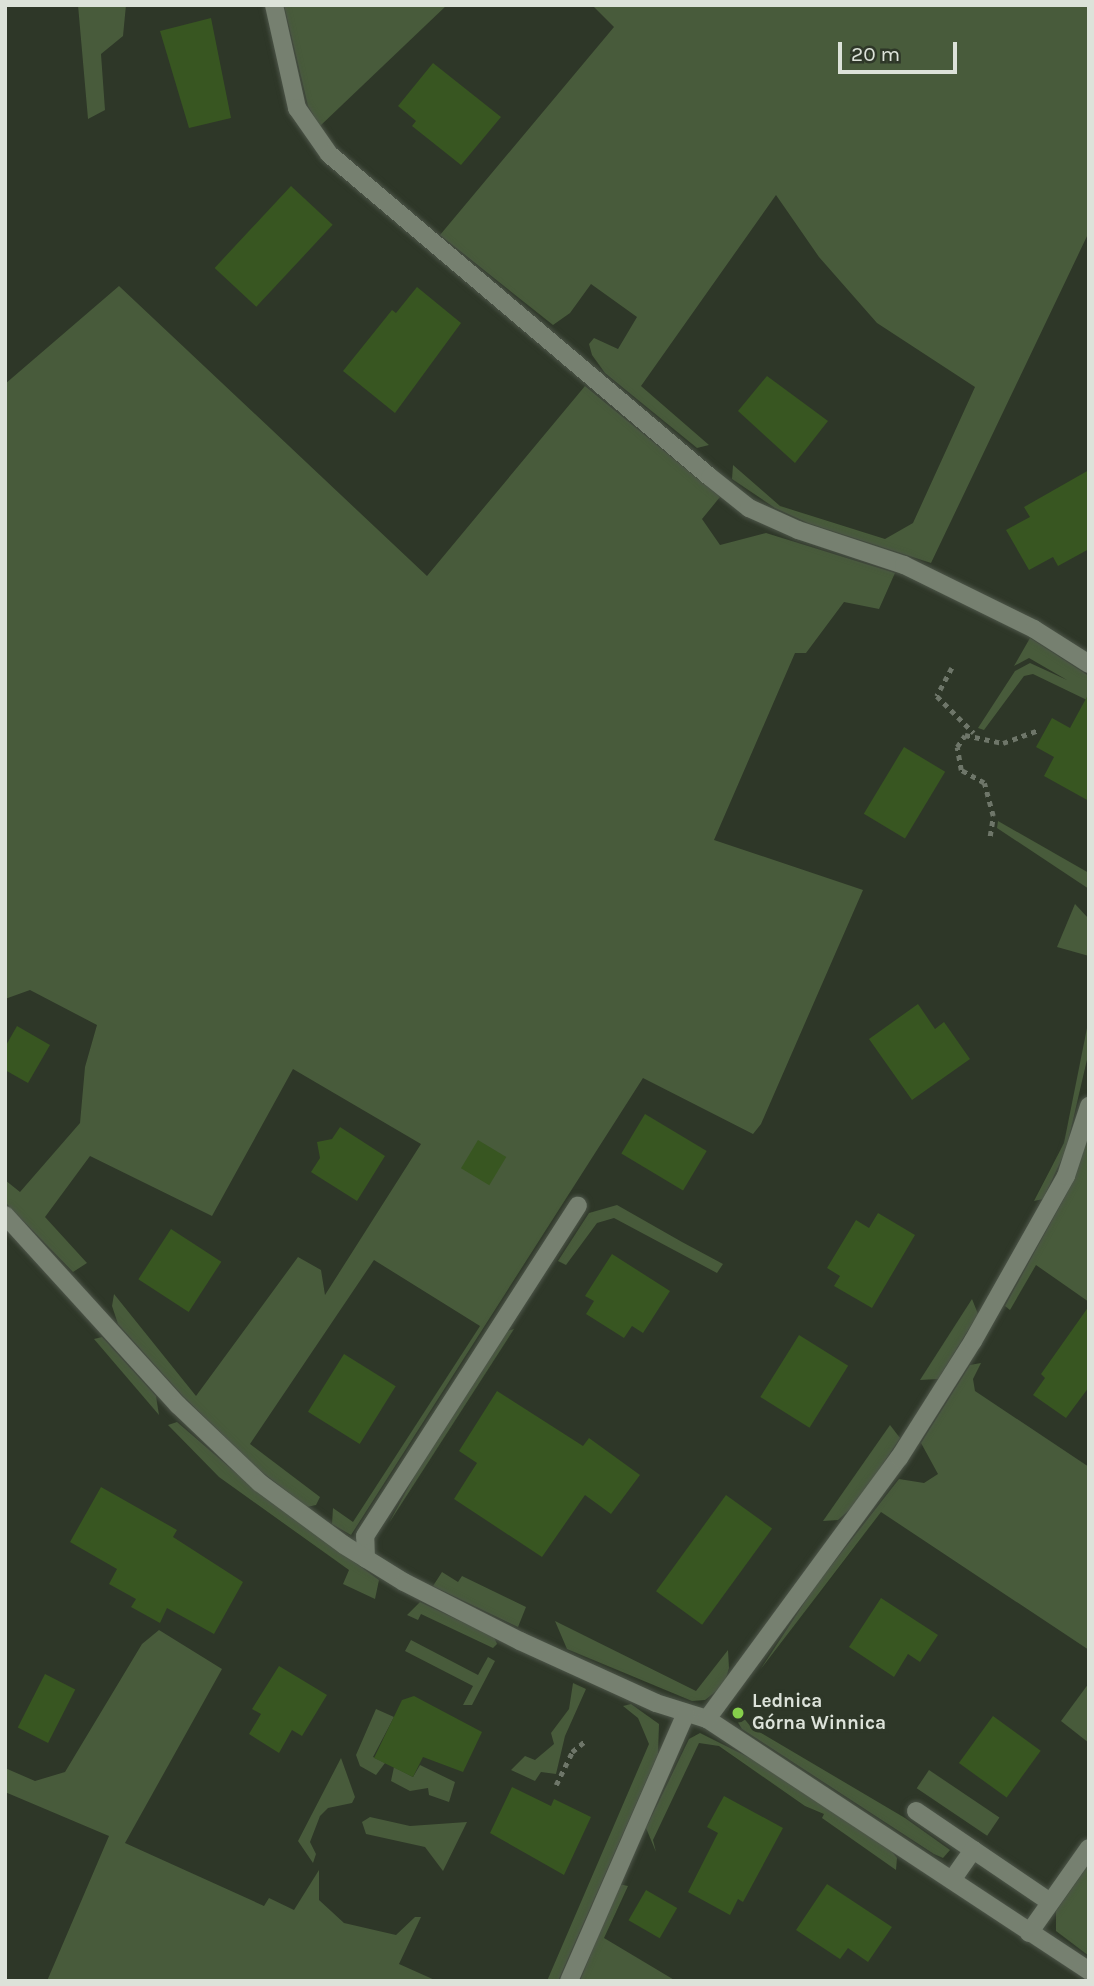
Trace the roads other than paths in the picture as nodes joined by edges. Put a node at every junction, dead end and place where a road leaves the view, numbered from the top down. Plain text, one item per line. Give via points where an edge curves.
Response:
1 (274, 5) edge
2 (1089, 664) edge
3 (1089, 1106) edge
4 (578, 1206) dead end
5 (5, 1215) edge
6 (366, 1559) junction
7 (686, 1713) junction
8 (707, 1719) junction
9 (916, 1811) dead end
10 (1089, 1848) edge
11 (973, 1850) junction
12 (952, 1880) junction
13 (1050, 1902) junction
14 (1029, 1933) junction
15 (1089, 1971) edge
16 (569, 1981) edge

1 - 2 street via 297,108 329,154 749,508 798,530 904,565 968,595
3 - 8 street via 1066,1176 966,1352 899,1458
4 - 6 street via 365,1535
5 - 6 street via 197,1424 260,1483
6 - 7 street via 520,1641
7 - 8 street
7 - 16 street
8 - 12 street
9 - 11 street
10 - 13 street
11 - 12 street
11 - 13 street
12 - 14 street
13 - 14 street
14 - 15 street

